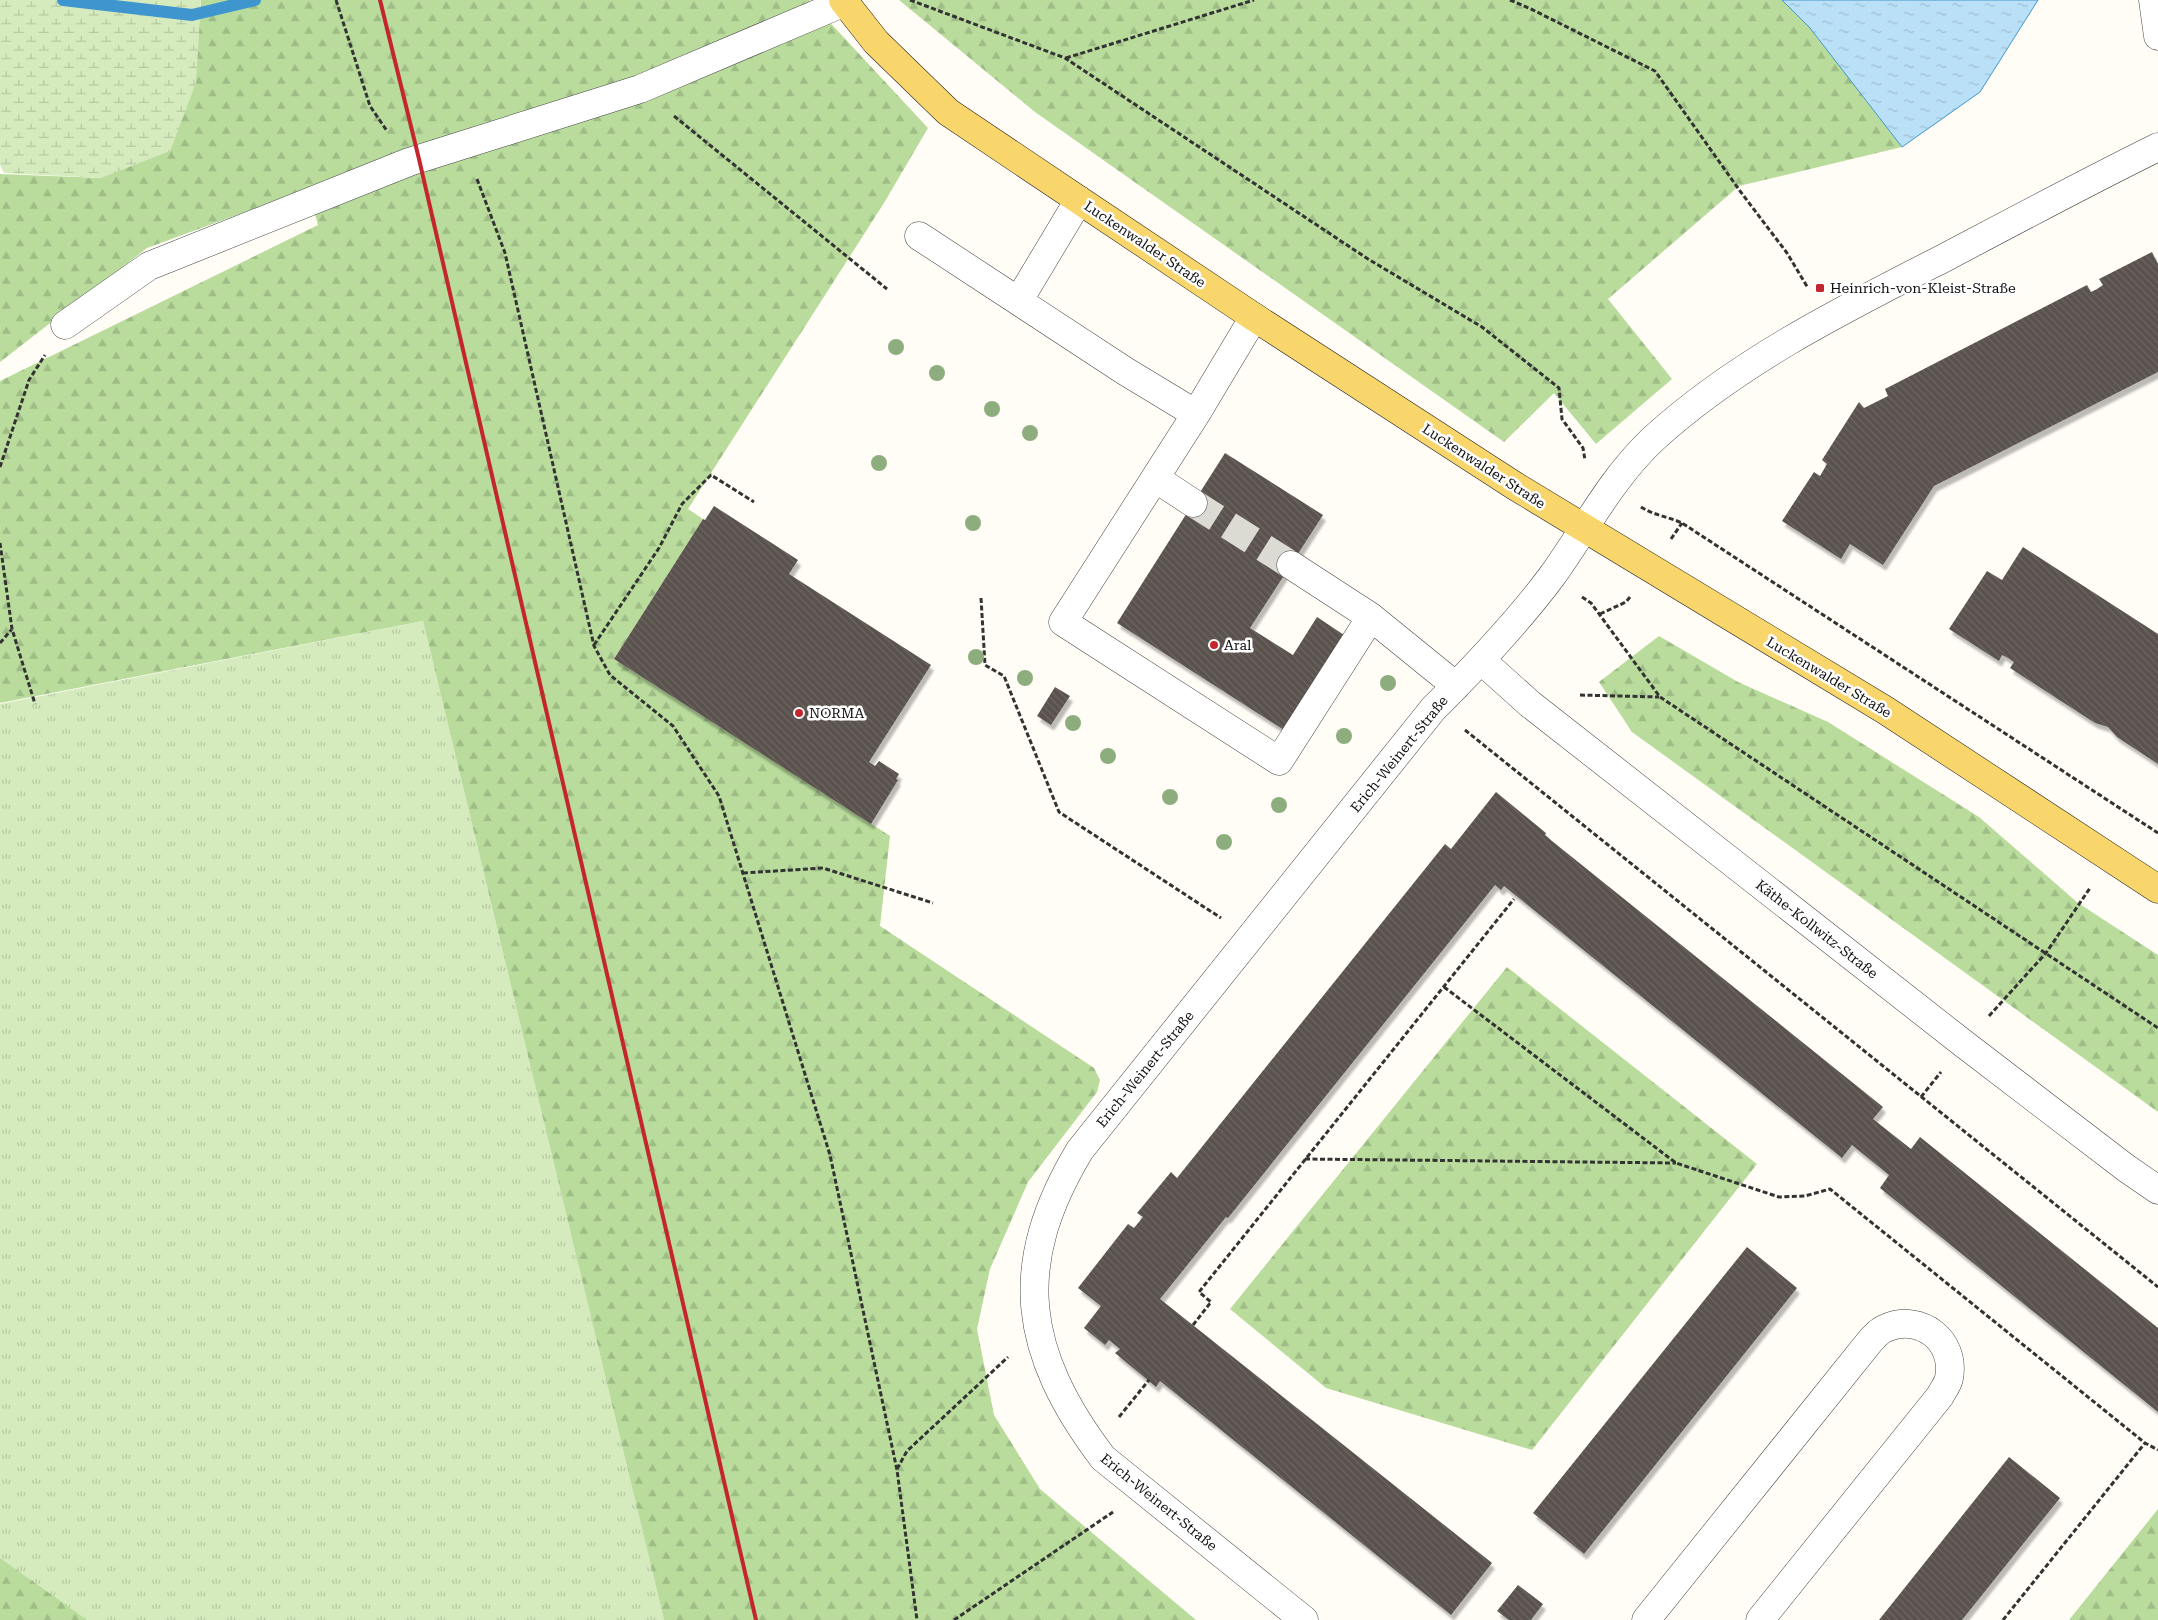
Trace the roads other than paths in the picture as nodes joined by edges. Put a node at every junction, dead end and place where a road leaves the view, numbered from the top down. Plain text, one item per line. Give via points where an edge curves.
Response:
1 (2153, 0) edge
2 (844, 1) edge
3 (2158, 36) edge
4 (2158, 147) edge
5 (1080, 200) junction
6 (920, 236) dead end
7 (1019, 300) junction
8 (1254, 317) junction
9 (65, 325) road end
10 (1196, 414) junction
11 (1155, 478) junction
12 (1193, 503) tunnel mouth
13 (1583, 528) junction
14 (1291, 565) tunnel mouth
15 (1371, 617) junction
16 (1481, 660) junction
17 (1456, 686) junction
18 (2158, 889) edge
19 (2158, 1190) edge
20 (1304, 1620) edge
21 (1646, 1620) edge
22 (1760, 1620) edge

1 - 3 street
2 - 5 main road, Luckenwalder Straße via 876,42 948,112
2 - 9 street via 640,89 409,162 149,266
4 - 13 street via 1835,314 1741,373 1652,441 1631,462
5 - 7 street
5 - 8 main road, Luckenwalder Straße
6 - 7 street
7 - 10 street
8 - 10 street
8 - 13 main road, Luckenwalder Straße
10 - 11 street
11 - 12 street
11 - 15 street via 1063,622 1279,761
13 - 16 street, Erich-Weinert-Straße via 1551,576
13 - 18 main road, Luckenwalder Straße via 1885,710
14 - 15 street
15 - 17 street
16 - 17 street, Erich-Weinert-Straße
16 - 19 street, Käthe-Kollwitz-Straße via 1530,704 1964,1044
17 - 20 street, Erich-Weinert-Straße via 1433,709 1080,1150 1064,1176 1041,1234 1035,1266 1033,1298 1037,1330 1047,1364 1081,1429 1103,1458
21 - 22 street via 1871,1340 1884,1328 1901,1323 1919,1325 1934,1333 1945,1346 1950,1363 1949,1380 1940,1396

